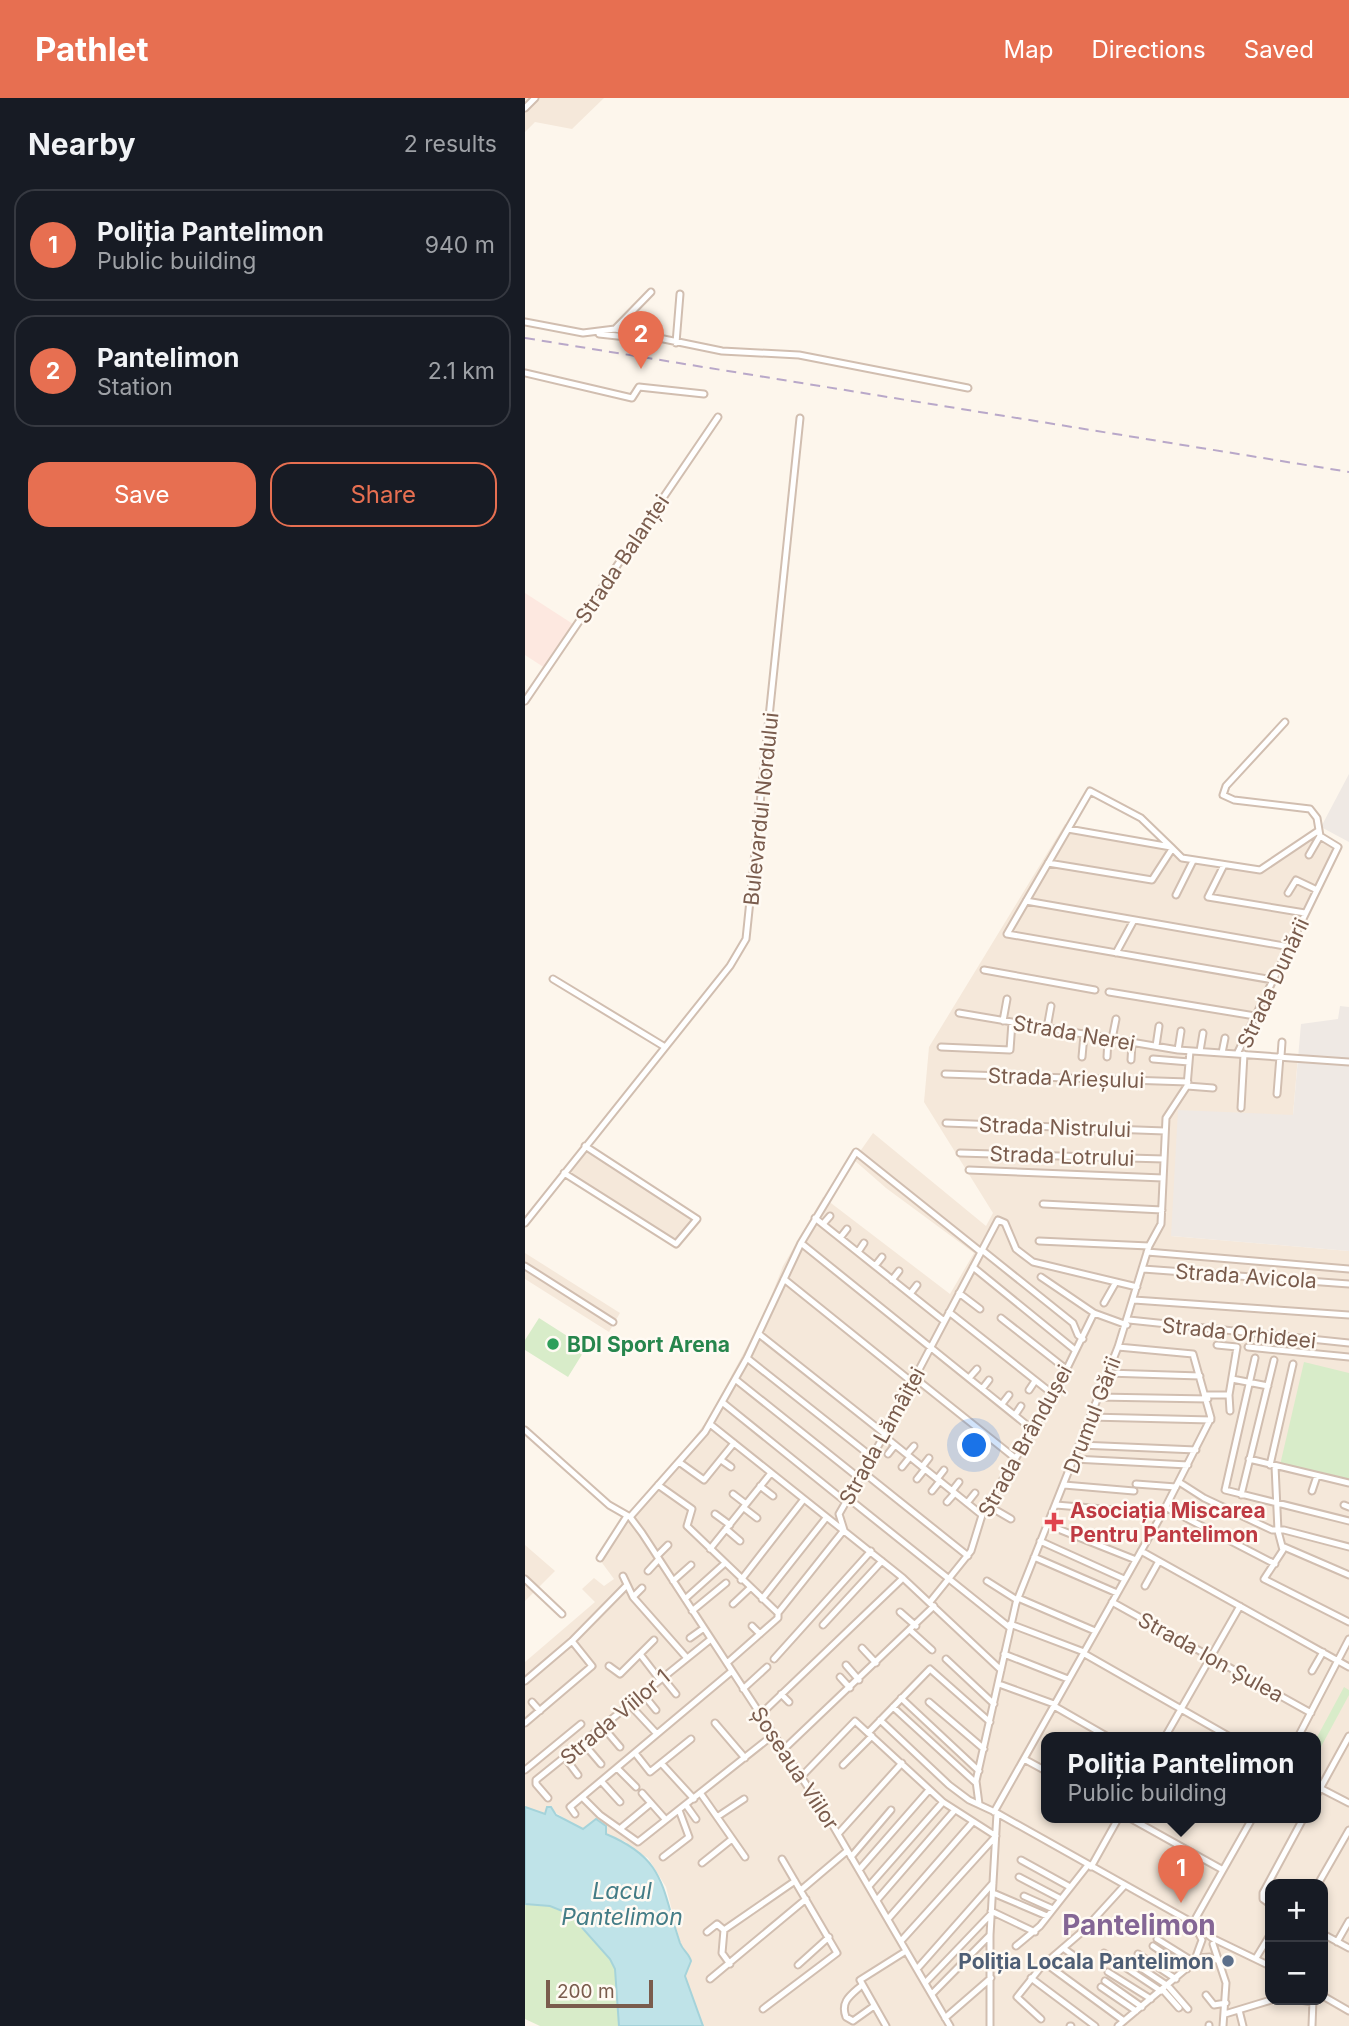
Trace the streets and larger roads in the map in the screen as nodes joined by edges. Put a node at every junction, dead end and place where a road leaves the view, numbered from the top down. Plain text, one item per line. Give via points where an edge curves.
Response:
1 (534, 98) edge
2 (526, 105) edge
3 (651, 292) dead end
4 (680, 294) dead end
5 (525, 322) edge
6 (615, 329) junction
7 (596, 334) junction
8 (660, 339) junction
9 (676, 344) junction
10 (525, 373) edge
11 (968, 388) dead end
12 (704, 394) dead end
13 (718, 417) dead end
14 (800, 418) dead end
15 (525, 701) edge
16 (1286, 722) dead end
17 (1068, 829) junction
18 (1319, 834) junction
19 (1172, 848) junction
20 (1309, 855) dead end
21 (1193, 861) junction
22 (1048, 863) junction
23 (1224, 865) junction
24 (1317, 890) junction
25 (1288, 893) dead end
26 (1176, 895) dead end
27 (1199, 896) dead end
28 (1208, 897) junction
29 (1026, 901) junction
30 (1305, 913) junction
31 (1134, 920) junction
32 (1290, 947) junction
33 (1116, 953) junction
34 (984, 970) dead end
35 (553, 979) dead end
36 (1273, 980) junction
37 (1095, 990) dead end
38 (1109, 992) dead end
39 (1007, 999) dead end
40 (1051, 1006) dead end
41 (959, 1013) dead end
42 (1255, 1016) junction
43 (1116, 1019) dead end
44 (1003, 1021) junction
45 (1012, 1023) junction
46 (1159, 1026) dead end
47 (1047, 1028) junction
48 (1181, 1031) dead end
49 (1203, 1033) dead end
50 (1084, 1035) junction
51 (1224, 1038) dead end
52 (1110, 1039) junction
53 (1282, 1042) dead end
54 (1132, 1043) junction
55 (1156, 1046) junction
56 (665, 1047) junction
57 (941, 1047) dead end
58 (1010, 1050) junction
59 (1178, 1050) junction
60 (1190, 1051) junction
61 (1200, 1052) junction
62 (1222, 1053) junction
63 (1240, 1054) junction
64 (1281, 1056) junction
65 (1082, 1057) dead end
66 (1107, 1057) dead end
67 (1153, 1059) dead end
68 (1010, 1060) dead end
69 (1131, 1060) dead end
70 (1189, 1062) junction
71 (1349, 1062) edge
72 (945, 1074) dead end
73 (1187, 1084) junction
74 (1213, 1088) dead end
75 (1277, 1094) dead end
76 (1241, 1108) dead end
77 (946, 1123) dead end
78 (1165, 1131) junction
79 (585, 1146) junction
80 (960, 1153) dead end
81 (1164, 1160) junction
82 (969, 1170) dead end
83 (564, 1172) junction
84 (1163, 1178) junction
85 (1043, 1204) dead end
86 (525, 1206) edge
87 (1162, 1210) junction
88 (534, 1211) junction
89 (830, 1216) dead end
90 (815, 1218) junction
91 (525, 1223) edge
92 (823, 1224) junction
93 (847, 1229) dead end
94 (840, 1238) junction
95 (1039, 1241) dead end
96 (801, 1243) junction
97 (864, 1243) dead end
98 (1148, 1249) junction
99 (982, 1251) junction
100 (858, 1252) junction
101 (882, 1257) dead end
102 (525, 1266) edge
103 (875, 1266) junction
104 (972, 1267) junction
105 (1143, 1269) junction
106 (1349, 1269) edge
107 (899, 1271) dead end
108 (1041, 1277) dead end
109 (783, 1279) junction
110 (893, 1280) junction
111 (1116, 1282) junction
112 (1349, 1284) edge
113 (917, 1285) dead end
114 (1137, 1287) junction
115 (959, 1293) junction
116 (910, 1294) junction
117 (1134, 1300) junction
118 (1104, 1303) dead end
119 (981, 1309) dead end
120 (949, 1312) junction
121 (1094, 1313) junction
122 (1349, 1315) edge
123 (1001, 1318) dead end
124 (944, 1321) junction
125 (613, 1322) dead end
126 (1128, 1322) junction
127 (759, 1334) junction
128 (1083, 1339) junction
129 (1309, 1340) junction
130 (1349, 1343) edge
131 (1217, 1345) dead end
132 (930, 1347) junction
133 (1118, 1347) junction
134 (1248, 1347) dead end
135 (1075, 1350) junction
136 (1308, 1353) junction
137 (1349, 1357) edge
138 (747, 1358) junction
139 (1255, 1358) dead end
140 (1274, 1360) dead end
141 (1293, 1364) dead end
142 (977, 1369) dead end
143 (1066, 1369) junction
144 (1107, 1373) junction
145 (1201, 1376) junction
146 (969, 1378) junction
147 (735, 1379) junction
148 (913, 1380) junction
149 (989, 1380) dead end
150 (1232, 1380) junction
151 (1035, 1381) junction
152 (1249, 1382) junction
153 (1268, 1385) junction
154 (982, 1389) junction
155 (1029, 1390) dead end
156 (1009, 1395) dead end
157 (1054, 1395) junction
158 (1229, 1395) junction
159 (1098, 1397) junction
160 (1207, 1397) junction
161 (722, 1402) junction
162 (1002, 1404) junction
163 (1021, 1406) dead end
164 (1230, 1412) dead end
165 (1015, 1415) junction
166 (1090, 1418) junction
167 (1211, 1420) junction
168 (710, 1424) junction
169 (525, 1430) edge
170 (1033, 1430) junction
171 (899, 1434) dead end
172 (885, 1435) junction
173 (734, 1443) junction
174 (894, 1444) junction
175 (1080, 1445) junction
176 (914, 1446) dead end
177 (1196, 1450) junction
178 (888, 1454) dead end
179 (909, 1456) junction
180 (872, 1457) junction
181 (929, 1458) dead end
182 (1015, 1458) junction
183 (1074, 1459) junction
184 (721, 1460) junction
185 (1249, 1460) junction
186 (679, 1462) junction
187 (1188, 1465) junction
188 (1273, 1465) junction
189 (731, 1467) dead end
190 (902, 1467) dead end
191 (924, 1468) junction
192 (944, 1470) dead end
193 (863, 1472) junction
194 (771, 1473) junction
195 (1317, 1476) junction
196 (859, 1478) junction
197 (917, 1479) dead end
198 (939, 1480) junction
199 (959, 1482) dead end
200 (1349, 1483) edge
201 (1178, 1484) junction
202 (659, 1485) junction
203 (760, 1486) junction
204 (1064, 1486) junction
205 (932, 1491) dead end
206 (1312, 1491) dead end
207 (953, 1492) junction
208 (975, 1493) dead end
209 (733, 1494) dead end
210 (1241, 1494) junction
211 (773, 1496) dead end
212 (804, 1499) junction
213 (847, 1500) junction
214 (947, 1502) dead end
215 (967, 1503) junction
216 (1277, 1503) junction
217 (987, 1505) junction
218 (1056, 1505) junction
219 (745, 1506) junction
220 (1163, 1511) junction
221 (715, 1514) dead end
222 (839, 1514) junction
223 (982, 1515) junction
224 (629, 1516) junction
225 (757, 1518) dead end
226 (827, 1518) junction
227 (1011, 1519) dead end
228 (1349, 1521) edge
229 (1048, 1525) junction
230 (728, 1527) junction
231 (844, 1530) junction
232 (1278, 1531) junction
233 (740, 1541) dead end
234 (1040, 1541) junction
235 (668, 1545) dead end
236 (1283, 1546) junction
237 (1349, 1546) edge
238 (710, 1549) junction
239 (871, 1551) junction
240 (1141, 1551) junction
241 (968, 1556) junction
242 (1034, 1557) junction
243 (600, 1558) dead end
244 (658, 1558) junction
245 (882, 1560) junction
246 (1136, 1560) junction
247 (1159, 1561) junction
248 (724, 1564) junction
249 (1275, 1564) junction
250 (691, 1565) dead end
251 (648, 1571) dead end
252 (1349, 1575) edge
253 (622, 1576) dead end
254 (903, 1578) junction
255 (525, 1579) edge
256 (1125, 1579) junction
257 (741, 1580) junction
258 (673, 1581) junction
259 (950, 1581) junction
260 (988, 1581) dead end
261 (726, 1583) dead end
262 (626, 1586) junction
263 (1146, 1586) dead end
264 (642, 1588) dead end
265 (750, 1588) junction
266 (1117, 1593) junction
267 (633, 1597) junction
268 (685, 1599) junction
269 (762, 1599) junction
270 (1017, 1599) junction
271 (1112, 1602) junction
272 (733, 1604) dead end
273 (932, 1604) junction
274 (1240, 1606) junction
275 (692, 1611) junction
276 (899, 1612) dead end
277 (778, 1613) junction
278 (562, 1614) dead end
279 (1349, 1622) edge
280 (823, 1625) dead end
281 (752, 1626) dead end
282 (1010, 1626) junction
283 (704, 1628) junction
284 (914, 1628) junction
285 (1095, 1631) junction
286 (760, 1634) junction
287 (690, 1638) dead end
288 (711, 1639) junction
289 (654, 1640) dead end
290 (572, 1641) junction
291 (638, 1641) dead end
292 (1348, 1644) edge
293 (646, 1648) junction
294 (862, 1648) dead end
295 (932, 1650) dead end
296 (1323, 1652) junction
297 (1083, 1653) junction
298 (640, 1654) junction
299 (1004, 1654) junction
300 (1210, 1657) junction
301 (687, 1658) junction
302 (774, 1659) dead end
303 (946, 1659) dead end
304 (1338, 1661) junction
305 (727, 1663) junction
306 (876, 1663) junction
307 (846, 1665) dead end
308 (609, 1666) dead end
309 (767, 1667) dead end
310 (1349, 1667) edge
311 (1001, 1670) junction
312 (732, 1671) junction
313 (1313, 1671) dead end
314 (840, 1677) dead end
315 (661, 1679) junction
316 (1068, 1679) junction
317 (859, 1680) junction
318 (525, 1681) edge
319 (999, 1684) junction
320 (850, 1688) junction
321 (743, 1689) junction
322 (643, 1694) junction
323 (676, 1694) dead end
324 (781, 1694) junction
325 (901, 1698) junction
326 (532, 1702) dead end
327 (789, 1702) dead end
328 (929, 1702) dead end
329 (994, 1704) junction
330 (630, 1705) junction
331 (1054, 1705) junction
332 (893, 1707) junction
333 (1181, 1709) junction
334 (656, 1710) dead end
335 (540, 1711) junction
336 (1311, 1713) junction
337 (760, 1715) junction
338 (880, 1720) junction
339 (990, 1722) junction
340 (525, 1723) edge
341 (715, 1723) dead end
342 (580, 1724) dead end
343 (603, 1727) junction
344 (1100, 1732) edge
345 (1168, 1732) edge
346 (1221, 1732) edge
347 (1301, 1732) edge
348 (657, 1734) junction
349 (870, 1734) junction
350 (773, 1735) junction
351 (1349, 1736) edge
352 (691, 1739) dead end
353 (584, 1744) junction
354 (620, 1747) dead end
355 (984, 1749) junction
356 (783, 1750) junction
357 (635, 1753) junction
358 (745, 1758) junction
359 (566, 1759) junction
360 (1024, 1759) junction
361 (661, 1763) junction
362 (902, 1763) junction
363 (601, 1764) dead end
364 (843, 1765) dead end
365 (617, 1768) junction
366 (1041, 1768) edge
367 (525, 1770) edge
368 (979, 1771) junction
369 (578, 1775) dead end
370 (801, 1777) junction
371 (601, 1781) junction
372 (976, 1783) junction
373 (1321, 1783) edge
374 (636, 1787) dead end
375 (1321, 1789) edge
376 (929, 1790) junction
377 (642, 1793) dead end
378 (701, 1794) junction
379 (582, 1797) junction
380 (548, 1798) dead end
381 (694, 1799) junction
382 (744, 1799) dead end
383 (620, 1802) dead end
384 (660, 1802) dead end
385 (943, 1802) junction
386 (1349, 1803) edge
387 (979, 1804) junction
388 (652, 1805) junction
389 (686, 1805) junction
390 (679, 1810) junction
391 (891, 1810) dead end
392 (954, 1811) junction
393 (996, 1813) junction
394 (575, 1814) dead end
395 (717, 1817) junction
396 (696, 1819) dead end
397 (666, 1820) junction
398 (972, 1823) junction
399 (1115, 1823) edge
400 (1139, 1823) edge
401 (1249, 1823) edge
402 (1301, 1823) edge
403 (621, 1828) junction
404 (1349, 1830) edge
405 (838, 1834) junction
406 (996, 1836) junction
407 (732, 1839) junction
408 (849, 1854) junction
409 (663, 1857) dead end
410 (745, 1857) dead end
411 (782, 1859) dead end
412 (1021, 1860) dead end
413 (702, 1863) dead end
414 (1090, 1866) junction
415 (859, 1870) junction
416 (1223, 1870) junction
417 (1019, 1877) dead end
418 (1271, 1879) edge
419 (1321, 1879) edge
420 (795, 1881) junction
421 (993, 1883) junction
422 (1125, 1885) junction
423 (869, 1886) junction
424 (1070, 1887) junction
425 (801, 1890) junction
426 (993, 1893) junction
427 (1024, 1896) dead end
428 (806, 1899) junction
429 (1061, 1899) junction
430 (877, 1900) junction
431 (1053, 1909) junction
432 (991, 1913) junction
433 (1048, 1916) junction
434 (888, 1919) junction
435 (1349, 1921) edge
436 (1193, 1923) junction
437 (724, 1930) junction
438 (707, 1931) dead end
439 (1035, 1932) junction
440 (990, 1935) junction
441 (829, 1937) junction
442 (1328, 1937) edge
443 (1157, 1939) dead end
444 (901, 1941) junction
445 (1208, 1942) junction
446 (1266, 1942) edge
447 (1338, 1942) junction
448 (1016, 1946) dead end
449 (1153, 1946) dead end
450 (1063, 1948) junction
451 (1349, 1948) edge
452 (907, 1951) junction
453 (1104, 1953) dead end
454 (1138, 1955) dead end
455 (1197, 1958) junction
456 (1256, 1958) junction
457 (1219, 1961) junction
458 (1132, 1962) dead end
459 (1045, 1963) junction
460 (1265, 1963) edge
461 (730, 1964) junction
462 (798, 1965) dead end
463 (1087, 1965) dead end
464 (917, 1969) junction
465 (1187, 1969) junction
466 (1108, 1972) dead end
467 (991, 1978) junction
468 (1031, 1978) junction
469 (711, 1979) dead end
470 (1176, 1979) junction
471 (861, 1983) junction
472 (925, 1983) junction
473 (1164, 1989) junction
474 (932, 1994) junction
475 (1206, 1995) dead end
476 (1151, 1999) junction
477 (1328, 1999) edge
478 (1265, 2002) edge
479 (1226, 2003) junction
480 (1313, 2005) edge
481 (874, 2006) junction
482 (1142, 2007) junction
483 (1179, 2008) dead end
484 (762, 2009) dead end
485 (1188, 2009) dead end
486 (1238, 2010) junction
487 (1136, 2011) junction
488 (1349, 2011) edge
489 (1225, 2014) junction
490 (946, 2018) junction
491 (1041, 2019) dead end
492 (1124, 2021) junction
493 (886, 2026) edge
494 (950, 2026) edge
495 (990, 2026) edge
496 (1095, 2026) edge
497 (1118, 2026) edge
498 (1223, 2026) edge
499 (1243, 2026) edge
500 (1313, 2026) edge

1 - 2 street
3 - 6 street
4 - 9 street
5 - 7 street
6 - 7 street
6 - 8 street
7 - 8 street
8 - 9 street
9 - 11 street via 799,355
10 - 12 street via 632,398 639,387
13 - 15 street, Strada Balanței
14 - 56 street, Bulevardul Nordului via 748,935 730,966
16 - 18 street via 1226,786 1223,795 1310,809 1317,818
17 - 19 street
17 - 19 street via 1090,791 1141,818
17 - 22 street
18 - 20 street
18 - 23 street via 1263,869
18 - 24 street, Strada Dunării via 1338,847
19 - 21 street via 1179,857
19 - 22 street via 1152,880
21 - 23 street
21 - 26 street
22 - 29 street
23 - 28 street
24 - 25 street, Strada Dunării via 1296,880
24 - 30 street, Strada Dunării
27 - 28 street
28 - 30 street
29 - 31 street
29 - 33 street via 1007,934
30 - 32 street, Strada Dunării
31 - 32 street
31 - 33 street
32 - 36 street, Strada Dunării
33 - 36 street
34 - 37 street
35 - 56 street
36 - 42 street, Strada Dunării
38 - 42 street
39 - 44 street
40 - 47 street
41 - 44 street, Strada Nerei
42 - 63 street, Strada Dunării
43 - 52 street
44 - 45 street, Strada Nerei
45 - 47 street, Strada Nerei
45 - 58 street
46 - 55 street
47 - 50 street, Strada Nerei
48 - 59 street
49 - 61 street
50 - 52 street, Strada Nerei
50 - 65 street
51 - 62 street
52 - 54 street, Strada Nerei
52 - 66 street
53 - 64 street
54 - 55 street, Strada Nerei
54 - 69 street
55 - 59 street, Strada Nerei
56 - 79 street, Bulevardul Nordului
57 - 58 street
58 - 68 street
59 - 60 street, Strada Nerei
60 - 61 street
60 - 70 street
61 - 62 street
62 - 63 street
63 - 64 street, Strada Dunării
63 - 76 street
64 - 71 street, Strada Dunării
64 - 75 street
67 - 70 street
70 - 73 street
72 - 73 street, Strada Arieșului
73 - 74 street, Strada Arieșului
73 - 78 street, Drumul Gării via 1167,1112
77 - 78 street, Strada Nistrului
78 - 81 street, Drumul Gării
79 - 83 street, Bulevardul Nordului
79 - 83 street via 697,1219 676,1244
80 - 81 street, Strada Lotrului
81 - 84 street, Drumul Gării
82 - 84 street
83 - 88 street, Bulevardul Nordului
84 - 87 street, Drumul Gării
85 - 87 street
86 - 88 street
87 - 98 street, Drumul Gării via 1160,1226
88 - 91 street, Bulevardul Nordului
89 - 92 street
90 - 92 street
90 - 96 street
90 - 99 street via 856,1152
92 - 94 street
93 - 94 street
94 - 100 street
95 - 98 street
96 - 109 street
96 - 132 street
97 - 100 street
98 - 105 street, Drumul Gării
98 - 106 street
99 - 104 street, Strada Lămâiței
99 - 111 street, Strada Lămâiței via 1000,1220 1016,1249 1033,1262
99 - 128 street via 1073,1323
100 - 103 street
101 - 103 street
102 - 125 street
103 - 110 street
104 - 115 street, Strada Lămâiței
104 - 135 street
105 - 112 street, Strada Avicola
105 - 114 street, Drumul Gării
107 - 110 street
108 - 121 street
109 - 127 street
109 - 148 street
110 - 116 street
111 - 114 street
111 - 118 street
113 - 116 street
114 - 117 street, Drumul Gării
115 - 119 street
115 - 120 street, Strada Lămâiței
116 - 124 street
117 - 122 street
117 - 126 street, Drumul Gării
120 - 124 street, Strada Lămâiței
120 - 151 street
121 - 126 street
121 - 128 street, Strada Brândușei
123 - 143 street
124 - 132 street, Strada Lămâiței
126 - 129 street, Strada Orhideei
126 - 133 street, Drumul Gării
127 - 138 street
127 - 172 street
128 - 135 street, Strada Brândușei
129 - 130 street, Strada Orhideei
129 - 136 street
131 - 150 street via 1237,1347
132 - 146 street
132 - 148 street, Strada Lămâiței
133 - 144 street, Drumul Gării
133 - 145 street via 1193,1354
134 - 136 street
135 - 143 street, Strada Brândușei
136 - 137 street
138 - 147 street
138 - 180 street
139 - 152 street
140 - 153 street
141 - 188 street
142 - 146 street
143 - 157 street, Strada Brândușei
144 - 145 street
144 - 159 street, Drumul Gării
145 - 160 street
146 - 154 street
147 - 161 street
147 - 196 street
148 - 172 street, Strada Lămâiței
148 - 182 street
149 - 154 street
150 - 152 street
150 - 158 street
151 - 155 street
151 - 157 street
152 - 153 street
152 - 210 street via 1225,1490
153 - 185 street
154 - 162 street
156 - 162 street
157 - 170 street, Strada Brândușei
158 - 160 street
158 - 164 street
159 - 160 street
159 - 166 street, Drumul Gării
160 - 167 street
161 - 168 street
161 - 213 street
162 - 165 street
163 - 165 street
165 - 170 street
166 - 167 street
166 - 175 street, Drumul Gării
167 - 177 street
168 - 173 street
168 - 186 street
169 - 224 street, Șoseaua Viilor
170 - 182 street, Strada Brândușei
171 - 174 street
172 - 174 street
172 - 180 street, Strada Lămâiței
173 - 184 street
173 - 194 street
174 - 178 street
174 - 179 street
175 - 177 street
175 - 183 street, Drumul Gării
176 - 179 street
177 - 187 street
179 - 190 street
179 - 191 street
180 - 193 street, Strada Lămâiței
181 - 191 street
182 - 217 street, Strada Brândușei
183 - 187 street
183 - 204 street, Drumul Gării
184 - 186 street via 704,1480
184 - 189 street
185 - 188 street
185 - 210 street
186 - 202 street
187 - 201 street
188 - 195 street
188 - 216 street
191 - 197 street
191 - 198 street
192 - 198 street
193 - 196 street, Strada Lămâiței
193 - 241 street
194 - 203 street
194 - 212 street
195 - 200 street
195 - 206 street
196 - 213 street, Strada Lămâiței
198 - 205 street
198 - 207 street
199 - 207 street
201 - 204 street
201 - 220 street
201 - 232 street
202 - 224 street
202 - 238 street via 692,1509 687,1526
203 - 211 street
203 - 219 street
204 - 218 street, Drumul Gării
207 - 214 street
207 - 215 street
208 - 215 street
209 - 219 street
210 - 216 street
212 - 226 street
212 - 257 street
213 - 222 street, Strada Lămâiței
213 - 259 street
215 - 223 street
216 - 228 street
216 - 232 street
217 - 223 street, Strada Brândușei
217 - 227 street
218 - 220 street
218 - 229 street, Drumul Gării
219 - 225 street
219 - 230 street
220 - 240 street
220 - 249 street
221 - 230 street
222 - 226 street
222 - 231 street, Strada Lămâiței
223 - 241 street, Strada Brândușei
224 - 243 street
224 - 244 street, Șoseaua Viilor
226 - 231 street
226 - 269 street
229 - 234 street, Drumul Gării
229 - 246 street
230 - 233 street
230 - 238 street
231 - 239 street, Strada Lămâiței
231 - 277 street
232 - 236 street
232 - 237 street
234 - 242 street, Drumul Gării
234 - 256 street
235 - 244 street
236 - 249 street
236 - 252 street
238 - 248 street
239 - 245 street, Strada Lămâiței
239 - 302 street
240 - 246 street
240 - 247 street
241 - 259 street, Strada Brândușei
242 - 266 street
242 - 270 street, Drumul Gării
244 - 251 street
244 - 258 street, Șoseaua Viilor
245 - 254 street, Strada Lămâiței
245 - 280 street
246 - 256 street
247 - 263 street
247 - 274 street
248 - 257 street
248 - 268 street
249 - 279 street via 1264,1579
250 - 258 street
253 - 262 street
254 - 273 street, Strada Lămâiței
254 - 324 street
255 - 278 street
256 - 266 street
257 - 265 street
258 - 268 street, Șoseaua Viilor
259 - 273 street, Strada Brândușei
259 - 282 street
260 - 270 street
261 - 275 street
262 - 267 street
262 - 290 street
264 - 267 street
265 - 269 street
265 - 272 street
266 - 271 street
267 - 301 street
268 - 275 street, Șoseaua Viilor
269 - 277 street
270 - 282 street, Drumul Gării
270 - 285 street
271 - 285 street
271 - 300 street, Strada Ion Șulea
273 - 284 street, Strada Brândușei
273 - 311 street, Strada Lămâiței
274 - 296 street
274 - 300 street
275 - 283 street, Șoseaua Viilor
276 - 284 street
277 - 286 street
281 - 286 street
282 - 297 street
282 - 299 street, Drumul Gării
283 - 287 street
283 - 288 street, Șoseaua Viilor
284 - 295 street
284 - 306 street, Strada Brândușei
285 - 297 street
286 - 305 street
288 - 301 street, Strada Viilor 1
288 - 305 street, Șoseaua Viilor
289 - 293 street
290 - 318 street
290 - 335 street via 592,1666
291 - 293 street
292 - 304 street
293 - 298 street
294 - 306 street
296 - 304 street
296 - 313 street
297 - 316 street
297 - 333 street
298 - 308 street via 618,1674
298 - 315 street
299 - 311 street, Drumul Gării
299 - 316 street
300 - 333 street
300 - 336 street, Strada Ion Șulea
301 - 315 street, Strada Viilor 1
303 - 329 street
304 - 310 street
304 - 336 street
305 - 312 street, Șoseaua Viilor
306 - 317 street, Strada Brândușei
307 - 317 street
309 - 321 street
311 - 319 street, Drumul Gării
312 - 321 street, Șoseaua Viilor
312 - 348 street
314 - 320 street
315 - 322 street, Strada Viilor 1
315 - 323 street
316 - 331 street
317 - 320 street, Strada Brândușei
319 - 329 street, Drumul Gării
319 - 331 street
320 - 356 street, Strada Brândușei
321 - 337 street, Șoseaua Viilor
322 - 330 street, Strada Viilor 1
322 - 334 street
324 - 327 street
324 - 337 street
325 - 332 street
325 - 339 street via 930,1669
325 - 368 street
326 - 335 street
328 - 355 street
329 - 339 street, Drumul Gării
330 - 343 street, Strada Viilor 1
330 - 348 street
331 - 344 street
331 - 360 street
332 - 338 street
332 - 372 street
333 - 345 street
333 - 346 street
335 - 340 street
336 - 347 street
337 - 350 street, Șoseaua Viilor
338 - 349 street
338 - 387 street via 940,1778
339 - 355 street, Drumul Gării
341 - 358 street
342 - 367 street
343 - 353 street, Strada Viilor 1
343 - 354 street
348 - 357 street
349 - 362 street
349 - 364 street
349 - 370 street via 855,1721
350 - 356 street, Șoseaua Viilor
350 - 358 street
351 - 373 street
352 - 361 street
353 - 359 street, Strada Viilor 1
353 - 363 street
355 - 368 street, Drumul Gării
356 - 370 street, Șoseaua Viilor
357 - 361 street via 650,1772
357 - 365 street
358 - 378 street
359 - 369 street
359 - 380 street, Strada Viilor 1 via 536,1780
360 - 366 street
360 - 393 street
361 - 381 street
362 - 376 street
362 - 405 street
365 - 371 street
365 - 374 street
368 - 372 street, Drumul Gării
370 - 405 street, Șoseaua Viilor
371 - 379 street
371 - 383 street
372 - 387 street, Drumul Gării
375 - 386 street
376 - 385 street
376 - 415 street
377 - 388 street
378 - 381 street
378 - 395 street
379 - 394 street via 570,1807
379 - 403 street
381 - 389 street
382 - 395 street
384 - 388 street
385 - 392 street
385 - 423 street
387 - 393 street
388 - 397 street
388 - 403 street
389 - 390 street
389 - 396 street
390 - 397 street
390 - 409 street via 689,1837
391 - 408 street
392 - 398 street
392 - 430 street
393 - 406 street
393 - 414 street
395 - 407 street
397 - 403 street via 638,1842
398 - 406 street
398 - 434 street
399 - 414 street
400 - 416 street
401 - 416 street
402 - 418 street
404 - 419 street
405 - 408 street, Șoseaua Viilor
406 - 421 street
406 - 444 street
407 - 410 street
407 - 413 street
408 - 415 street, Șoseaua Viilor
408 - 425 street
411 - 420 street
412 - 424 street
414 - 422 street
414 - 424 street
415 - 423 street, Șoseaua Viilor
416 - 436 street
417 - 429 street
420 - 425 street
420 - 437 street
421 - 426 street
421 - 464 street
422 - 436 street
422 - 450 street
423 - 430 street, Șoseaua Viilor
424 - 429 street
425 - 428 street
426 - 432 street
426 - 433 street
427 - 431 street
428 - 441 street
428 - 461 street
429 - 431 street
430 - 434 street, Șoseaua Viilor
431 - 433 street
432 - 439 street
432 - 440 street
432 - 472 street
433 - 439 street
434 - 444 street, Șoseaua Viilor
435 - 447 street
436 - 445 street
437 - 438 street via 717,1924
437 - 461 street via 722,1952
439 - 448 street
440 - 467 street
440 - 474 street
441 - 462 street
441 - 484 street via 837,1953
442 - 447 street
443 - 455 street
444 - 452 street, Șoseaua Viilor
445 - 455 street
445 - 456 street via 1223,1941
445 - 457 street
446 - 456 street
447 - 451 street
449 - 465 street
450 - 459 street
450 - 463 street
452 - 464 street, Șoseaua Viilor
452 - 471 street
453 - 473 street
454 - 470 street
455 - 457 street
455 - 465 street
456 - 460 street
457 - 479 street
458 - 473 street
459 - 468 street
459 - 492 street
461 - 469 street
464 - 472 street, Șoseaua Viilor
465 - 470 street
466 - 476 street
467 - 490 street
467 - 495 street
468 - 491 street via 1016,1999
468 - 496 street
470 - 473 street
471 - 481 street
471 - 481 street via 843,2005 850,2021
472 - 474 street, Șoseaua Viilor
473 - 476 street
473 - 483 street
473 - 485 street
474 - 490 street, Șoseaua Viilor
475 - 479 street via 1213,2005
476 - 482 street
477 - 488 street
478 - 486 street
479 - 489 street
480 - 500 street
481 - 493 street
482 - 487 street
482 - 487 street via 1103,1984
486 - 489 street
486 - 499 street
487 - 492 street
489 - 498 street
490 - 494 street, Șoseaua Viilor
492 - 497 street

